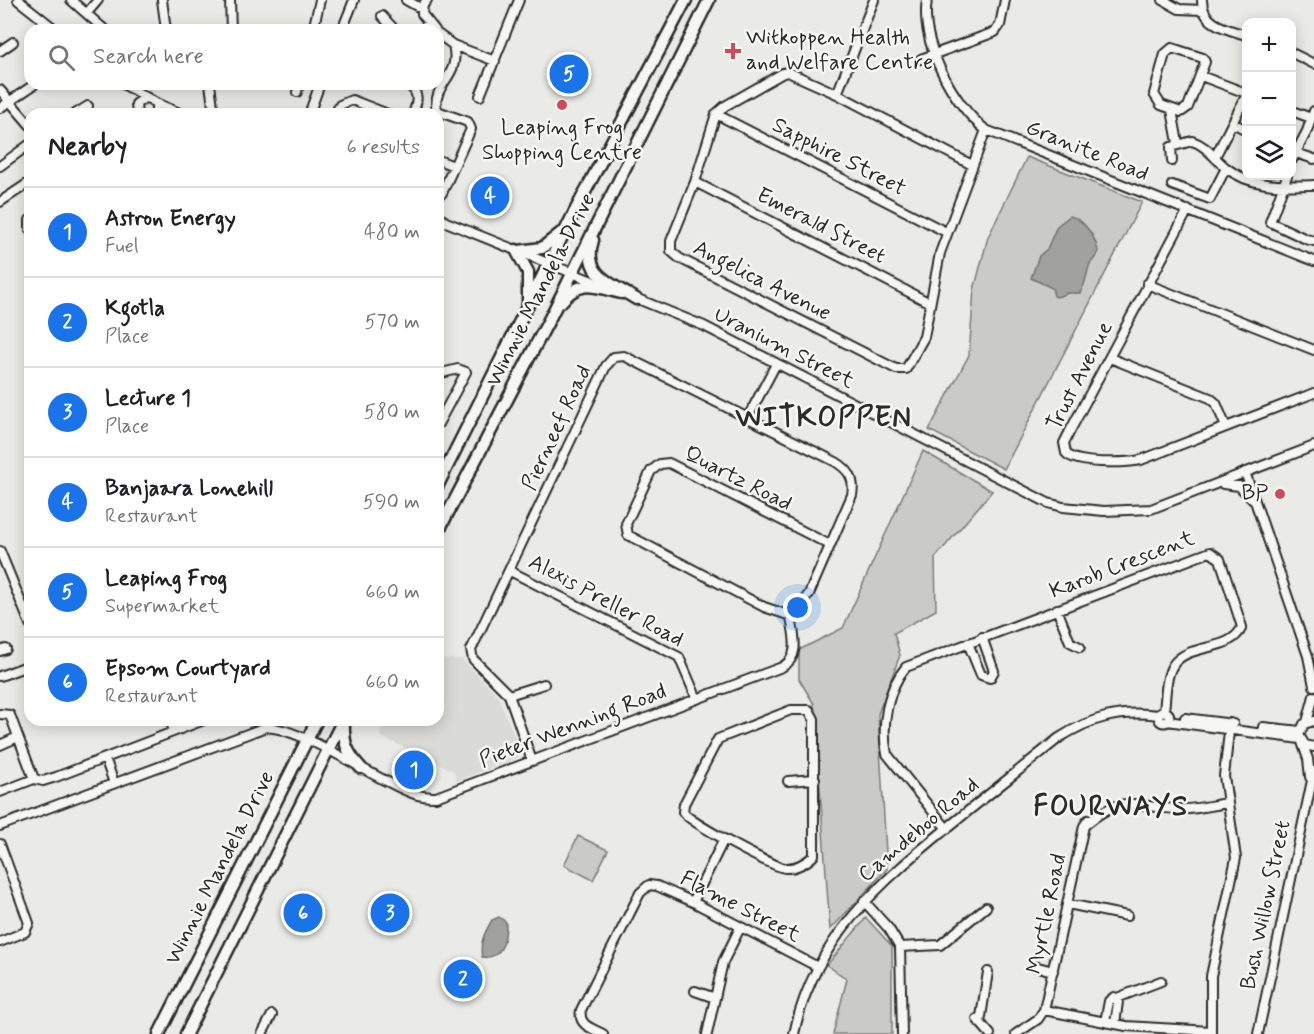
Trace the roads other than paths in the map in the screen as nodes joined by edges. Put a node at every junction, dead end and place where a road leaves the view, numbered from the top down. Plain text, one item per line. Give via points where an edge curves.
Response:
1 (19, 0) edge
2 (26, 0) edge
3 (71, 0) edge
4 (98, 0) edge
5 (162, 0) edge
6 (230, 0) edge
7 (320, 0) edge
8 (354, 0) edge
9 (406, 0) edge
10 (428, 0) edge
11 (508, 0) edge
12 (687, 0) edge
13 (709, 0) edge
14 (874, 0) edge
15 (927, 0) edge
16 (1005, 0) edge
17 (1163, 0) edge
18 (1202, 0) edge
19 (519, 1) edge
20 (422, 9) junction
21 (1202, 10) junction
22 (87, 13) junction
23 (382, 16) dead end
24 (49, 24) edge
25 (56, 24) edge
26 (99, 24) edge
27 (165, 24) edge
28 (231, 24) edge
29 (314, 24) edge
30 (344, 24) edge
31 (389, 24) edge
32 (430, 24) edge
33 (1242, 34) edge
34 (444, 38) edge
35 (14, 42) dead end
36 (453, 45) junction
37 (465, 50) junction
38 (0, 51) edge
39 (935, 52) junction
40 (1296, 55) edge
41 (456, 58) junction
42 (921, 59) dead end
43 (495, 61) junction
44 (1314, 64) edge
45 (1201, 76) junction
46 (444, 83) edge
47 (0, 90) edge
48 (26, 90) edge
49 (128, 90) edge
50 (133, 90) edge
51 (211, 90) edge
52 (318, 90) edge
53 (415, 90) edge
54 (440, 90) edge
55 (1242, 92) edge
56 (837, 94) junction
57 (480, 96) dead end
58 (146, 97) junction
59 (9, 101) junction
60 (156, 103) junction
61 (1242, 103) edge
62 (88, 106) dead end
63 (0, 108) edge
64 (85, 108) edge
65 (133, 108) edge
66 (136, 108) edge
67 (156, 108) edge
68 (168, 108) edge
69 (213, 108) edge
70 (311, 108) edge
71 (338, 108) edge
72 (373, 108) edge
73 (415, 108) edge
74 (437, 108) edge
75 (1172, 110) junction
76 (1296, 112) edge
77 (444, 114) edge
78 (716, 114) junction
79 (1313, 114) edge
80 (24, 118) edge
81 (1233, 123) junction
82 (1242, 128) edge
83 (986, 130) junction
84 (1178, 143) junction
85 (24, 148) edge
86 (1296, 150) edge
87 (1296, 156) edge
88 (1215, 157) junction
89 (1314, 159) edge
90 (1172, 160) dead end
91 (444, 162) edge
92 (972, 165) junction
93 (0, 166) edge
94 (454, 166) junction
95 (1226, 168) junction
96 (1287, 180) edge
97 (695, 182) junction
98 (1172, 185) dead end
99 (1314, 185) edge
100 (24, 186) edge
101 (1287, 187) junction
102 (444, 188) edge
103 (1314, 191) edge
104 (0, 202) edge
105 (1188, 210) junction
106 (575, 211) junction
107 (602, 214) junction
108 (444, 223) edge
109 (946, 232) junction
110 (1314, 241) edge
111 (517, 251) junction
112 (1314, 261) edge
113 (549, 264) junction
114 (571, 273) junction
115 (1148, 284) junction
116 (631, 296) junction
117 (930, 303) junction
118 (528, 306) junction
119 (551, 316) junction
120 (1314, 350) edge
121 (1110, 358) junction
122 (776, 364) junction
123 (444, 372) edge
124 (1314, 393) edge
125 (444, 413) edge
126 (748, 417) junction
127 (1226, 427) junction
128 (1314, 446) edge
129 (1245, 472) junction
130 (444, 473) edge
131 (1216, 485) junction
132 (1254, 501) junction
133 (444, 521) edge
134 (830, 545) junction
135 (0, 550) edge
136 (510, 571) junction
137 (24, 609) edge
138 (1057, 609) junction
139 (791, 616) junction
140 (982, 637) junction
141 (968, 643) junction
142 (1080, 647) dead end
143 (24, 667) edge
144 (0, 676) edge
145 (544, 684) dead end
146 (1314, 687) edge
147 (509, 695) junction
148 (1314, 696) edge
149 (697, 699) junction
150 (0, 714) edge
151 (1164, 717) junction
152 (1311, 721) edge
153 (172, 726) edge
154 (188, 726) edge
155 (314, 726) edge
156 (341, 726) edge
157 (344, 726) edge
158 (1229, 726) junction
159 (174, 731) junction
160 (18, 737) junction
161 (1301, 737) junction
162 (306, 740) junction
163 (0, 745) edge
164 (1314, 747) edge
165 (327, 750) junction
166 (105, 758) junction
167 (532, 761) junction
168 (361, 768) junction
169 (1314, 771) edge
170 (814, 779) junction
171 (34, 780) junction
172 (788, 781) dead end
173 (114, 783) junction
174 (1311, 784) junction
175 (0, 792) edge
176 (1227, 803) junction
177 (0, 826) edge
178 (947, 829) junction
179 (724, 839) junction
180 (0, 844) edge
181 (864, 901) junction
182 (693, 902) junction
183 (1068, 904) junction
184 (986, 907) dead end
185 (1127, 916) dead end
186 (740, 928) junction
187 (0, 942) edge
188 (900, 947) junction
189 (1034, 966) dead end
190 (818, 967) junction
191 (1053, 971) junction
192 (988, 972) dead end
193 (1161, 981) dead end
194 (695, 991) dead end
195 (715, 998) junction
196 (1117, 998) junction
197 (1044, 1010) junction
198 (272, 1015) dead end
199 (1105, 1022) junction
200 (1115, 1024) junction
201 (1211, 1033) edge
202 (159, 1034) edge
203 (186, 1034) edge
204 (262, 1034) edge
205 (603, 1034) edge
206 (707, 1034) edge
207 (794, 1034) edge
208 (902, 1034) edge
209 (990, 1034) edge
210 (1016, 1034) edge
211 (1258, 1034) edge

1 - 24 street
2 - 25 street
3 - 22 street
4 - 22 street
5 - 27 street
6 - 28 street
7 - 29 street
8 - 30 street
9 - 20 street
10 - 20 street
11 - 19 street
12 - 106 main road, Winnie Mandela Drive
13 - 107 main road, Winnie Mandela Drive
14 - 56 street
15 - 39 street, Granite Road via 925,15
16 - 39 street via 995,32
17 - 21 street via 1179,9
18 - 21 street
19 - 43 street
20 - 32 street
21 - 33 street via 1213,23
22 - 26 street
23 - 31 street
34 - 36 street
35 - 38 street
36 - 37 street
36 - 41 street
37 - 41 street
37 - 43 street
39 - 42 street
39 - 83 street, Granite Road via 951,92
40 - 44 street
41 - 46 street
43 - 57 street
45 - 55 street
45 - 75 street via 1186,109
45 - 75 street via 1206,66 1203,58 1178,48 1168,51 1154,94 1157,102
47 - 59 street
48 - 59 street
49 - 65 street
50 - 58 street
51 - 69 street
52 - 70 street
53 - 73 street
54 - 74 street
56 - 78 street via 788,72 725,105
56 - 92 street
58 - 60 street
58 - 66 street
59 - 63 street
59 - 80 street
60 - 67 street
60 - 68 street
61 - 81 street
62 - 64 street
71 - 72 street via 352,100
75 - 84 street
76 - 79 street
77 - 94 street via 471,125
78 - 97 street, Angelica Avenue
78 - 109 street, Sapphire Street
79 - 86 street
81 - 82 street
81 - 88 street
83 - 92 street, Angelica Avenue
83 - 105 street, Granite Road
84 - 88 street via 1196,142
84 - 90 street via 1170,149
85 - 93 street
87 - 89 street
88 - 95 street
91 - 94 street
92 - 109 street, Angelica Avenue
94 - 102 street
95 - 98 street via 1210,199
95 - 101 street via 1249,180
96 - 101 street
97 - 117 street, Emerald Street
97 - 117 street, Angelica Avenue via 671,241 671,251 679,258 900,370 908,367 919,349
99 - 101 street
100 - 104 street
101 - 103 street
101 - 110 street via 1271,216 1271,224
105 - 112 street, Granite Road
105 - 115 street, Trust Avenue
106 - 111 main road via 550,243
106 - 113 main road, Winnie Mandela Drive
107 - 114 main road, Winnie Mandela Drive
107 - 116 main road via 590,263 603,278
108 - 111 street, Uranium Street
109 - 117 street, Angelica Avenue
111 - 113 street, Uranium Street
111 - 118 main road via 528,272
113 - 114 street, Uranium Street
113 - 118 main road, Winnie Mandela Drive
114 - 116 street, Uranium Street
114 - 119 main road, Winnie Mandela Drive
115 - 120 street
115 - 121 street, Trust Avenue
116 - 119 main road via 580,286
116 - 122 street, Uranium Street via 694,322
118 - 130 main road, Winnie Mandela Drive
119 - 133 main road, Winnie Mandela Drive
121 - 127 street via 1210,398
121 - 127 street, Trust Avenue via 1064,443 1069,457 1141,460
122 - 126 street
122 - 131 street, Uranium Street via 1054,505 1139,511
123 - 125 street via 458,369 466,372
124 - 127 street, Trust Avenue
126 - 134 street, Pierneef Road via 843,466 851,476 852,495
126 - 136 street, Pierneef Road via 624,356 614,357 606,366
128 - 129 street, Uranium Street
129 - 131 street, Uranium Street
129 - 132 street
131 - 132 street via 1239,486
132 - 146 street via 1308,656
134 - 139 street, Pierneef Road via 805,600
134 - 139 street, Quartz Road via 665,463 651,471 626,524 627,534 764,607
135 - 137 street
136 - 147 street, Pierneef Road via 471,650 473,659
136 - 149 street, Alexis Preller Road via 679,657
138 - 140 street, Karob Crescent
138 - 142 street via 1070,642
138 - 151 street, Karob Crescent via 1199,554 1210,552 1217,556 1242,627 1235,638 1175,662 1168,677
139 - 149 street, Pieter Wenning Road via 795,651 789,663
140 - 141 street, Karob Crescent
140 - 141 street via 994,671 990,678 981,675
141 - 178 street, Karob Crescent via 906,667 885,717 887,754
143 - 144 street
145 - 147 street
147 - 167 street, Pierneef Road
148 - 152 street
149 - 167 street, Pieter Wenning Road
150 - 160 street via 10,715
151 - 158 street, Camdeboo Road
151 - 178 street, Camdeboo Road via 1127,714 1092,720 1059,738
152 - 161 street
153 - 159 street
154 - 159 street
155 - 162 main road, Winnie Mandela Drive
156 - 165 main road, Winnie Mandela Drive
157 - 168 main road via 344,742
158 - 161 street, Camdeboo Road
158 - 176 street via 1224,776
159 - 166 street
160 - 163 street
160 - 171 street
161 - 164 street, Camdeboo Road
161 - 174 street, Bush Willow Street
162 - 165 street, Pieter Wenning Road
162 - 173 street, Pieter Wenning Road via 266,727
162 - 202 main road, Winnie Mandela Drive
165 - 168 street, Pieter Wenning Road
165 - 203 main road, Winnie Mandela Drive
166 - 171 street via 43,781
166 - 173 street
167 - 168 street, Pieter Wenning Road via 432,798 412,794
169 - 174 street, Bush Willow Street
170 - 172 street
170 - 179 street via 811,859 784,868
170 - 179 street via 814,718 809,710 782,713 722,736 683,812
171 - 175 street
173 - 177 street, Pieter Wenning Road
174 - 211 street, Bush Willow Street
176 - 183 street, Myrtle Road via 1180,809 1122,802 1101,811 1084,826
176 - 201 street via 1236,858 1211,976
178 - 181 street, Camdeboo Road
179 - 182 street
180 - 187 street via 29,923 26,932
181 - 188 street
181 - 190 street, Camdeboo Road via 834,938
182 - 186 street, Flame Street
182 - 205 street, Flame Street via 657,886 644,887 581,1010 583,1023
183 - 185 street
183 - 191 street, Myrtle Road
184 - 188 street via 940,945
186 - 190 street, Flame Street
186 - 195 street via 723,962
188 - 208 street
189 - 191 street
190 - 207 street, Camdeboo Road via 801,1005
191 - 197 street, Myrtle Road
192 - 209 street via 979,1021
193 - 196 street
194 - 195 street
195 - 206 street
196 - 199 street via 1109,999
196 - 200 street
197 - 199 street
197 - 210 street
198 - 204 street
199 - 200 street
200 - 201 street

